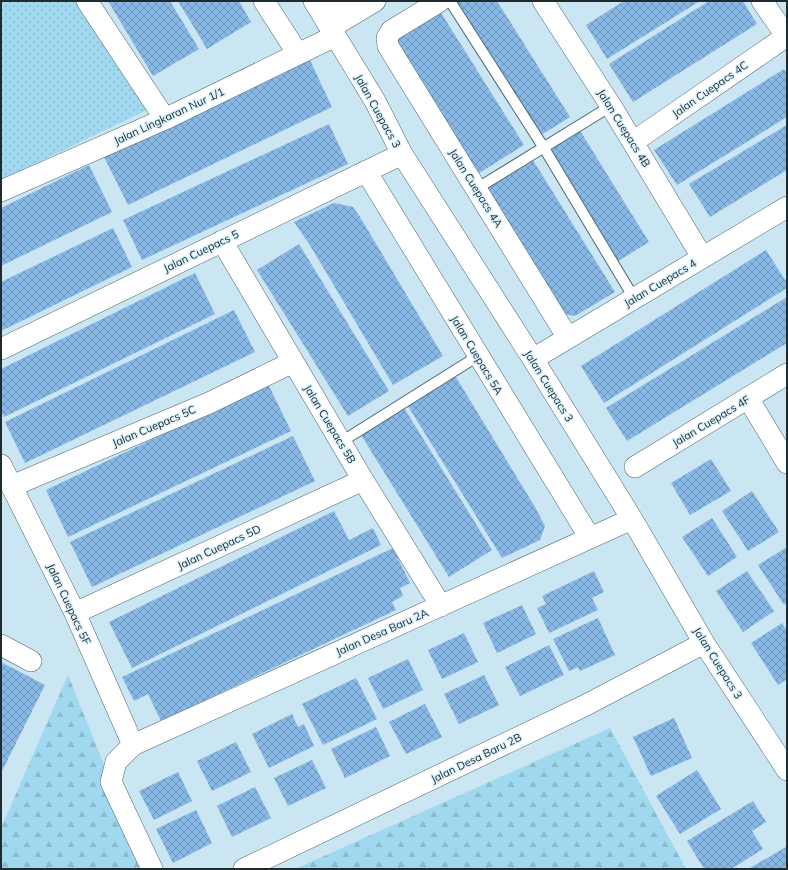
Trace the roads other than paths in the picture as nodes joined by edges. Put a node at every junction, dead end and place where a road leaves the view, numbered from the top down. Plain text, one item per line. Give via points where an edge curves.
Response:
1 (87, 1) edge
2 (264, 1) edge
3 (346, 1) edge
4 (375, 1) edge
5 (440, 1) edge
6 (450, 1) edge
7 (762, 1) edge
8 (552, 4) edge
9 (325, 20) edge
10 (787, 37) edge
11 (298, 54) junction
12 (611, 106) junction
13 (165, 119) junction
14 (633, 142) junction
15 (544, 148) junction
16 (402, 154) junction
17 (366, 172) junction
18 (476, 189) junction
19 (1, 191) edge
20 (787, 207) edge
21 (222, 241) junction
22 (702, 258) junction
23 (634, 298) junction
24 (568, 338) junction
25 (1, 349) edge
26 (478, 356) junction
27 (533, 359) junction
28 (293, 362) junction
29 (787, 374) edge
30 (748, 398) junction
31 (341, 442) junction
32 (787, 463) edge
33 (1, 465) edge
34 (635, 467) dead end
35 (363, 480) junction
36 (12, 486) junction
37 (632, 519) junction
38 (590, 538) junction
39 (441, 606) junction
40 (75, 613) junction
41 (704, 643) junction
42 (1, 645) edge
43 (31, 661) dead end
44 (132, 745) junction
45 (787, 770) edge
46 (152, 869) edge
47 (244, 869) edge

1 - 13 street
2 - 11 street
3 - 9 street
4 - 9 street
5 - 18 street, Jalan Cuepacs 4A via 391,31 387,38 388,46
6 - 15 lane
7 - 10 street
8 - 12 street, Jalan Cuepacs 4B
9 - 11 street, Jalan Lingkaran Nur 1/1
9 - 16 street, Jalan Cuepacs 3 via 375,101
10 - 14 street, Jalan Cuepacs 4C
11 - 13 street, Jalan Lingkaran Nur 1/1
12 - 14 street, Jalan Cuepacs 4B
12 - 15 lane
13 - 19 street, Jalan Lingkaran Nur 1/1
14 - 22 street, Jalan Cuepacs 4B
15 - 18 lane
15 - 23 lane
16 - 17 street, Jalan Cuepacs 5
16 - 27 street, Jalan Cuepacs 3
17 - 21 street, Jalan Cuepacs 5
17 - 26 street, Jalan Cuepacs 5A
18 - 24 street, Jalan Cuepacs 4A
20 - 22 street, Jalan Cuepacs 4
21 - 25 street, Jalan Cuepacs 5
21 - 28 street, Jalan Cuepacs 5B
22 - 23 street, Jalan Cuepacs 4
23 - 24 street, Jalan Cuepacs 4
24 - 27 street, Jalan Cuepacs 4
26 - 31 lane
26 - 38 street, Jalan Cuepacs 5A
27 - 37 street, Jalan Cuepacs 3
28 - 31 street, Jalan Cuepacs 5B
28 - 36 street, Jalan Cuepacs 5C via 209,403
29 - 30 street, Jalan Cuepacs 4F
30 - 32 street
30 - 34 street, Jalan Cuepacs 4F
31 - 35 street, Jalan Cuepacs 5B
33 - 36 street, Jalan Cuepacs 5F
35 - 39 street, Jalan Cuepacs 5B
35 - 40 street, Jalan Cuepacs 5D
36 - 40 street, Jalan Cuepacs 5F
37 - 38 street, Jalan Desa Baru 2A
37 - 41 street, Jalan Cuepacs 3
38 - 39 street, Jalan Desa Baru 2A
39 - 44 street, Jalan Desa Baru 2A
40 - 44 street, Jalan Cuepacs 5F
41 - 45 street, Jalan Cuepacs 3
41 - 47 street, Jalan Desa Baru 2B via 586,705
42 - 43 street
44 - 46 street via 116,762 111,782

